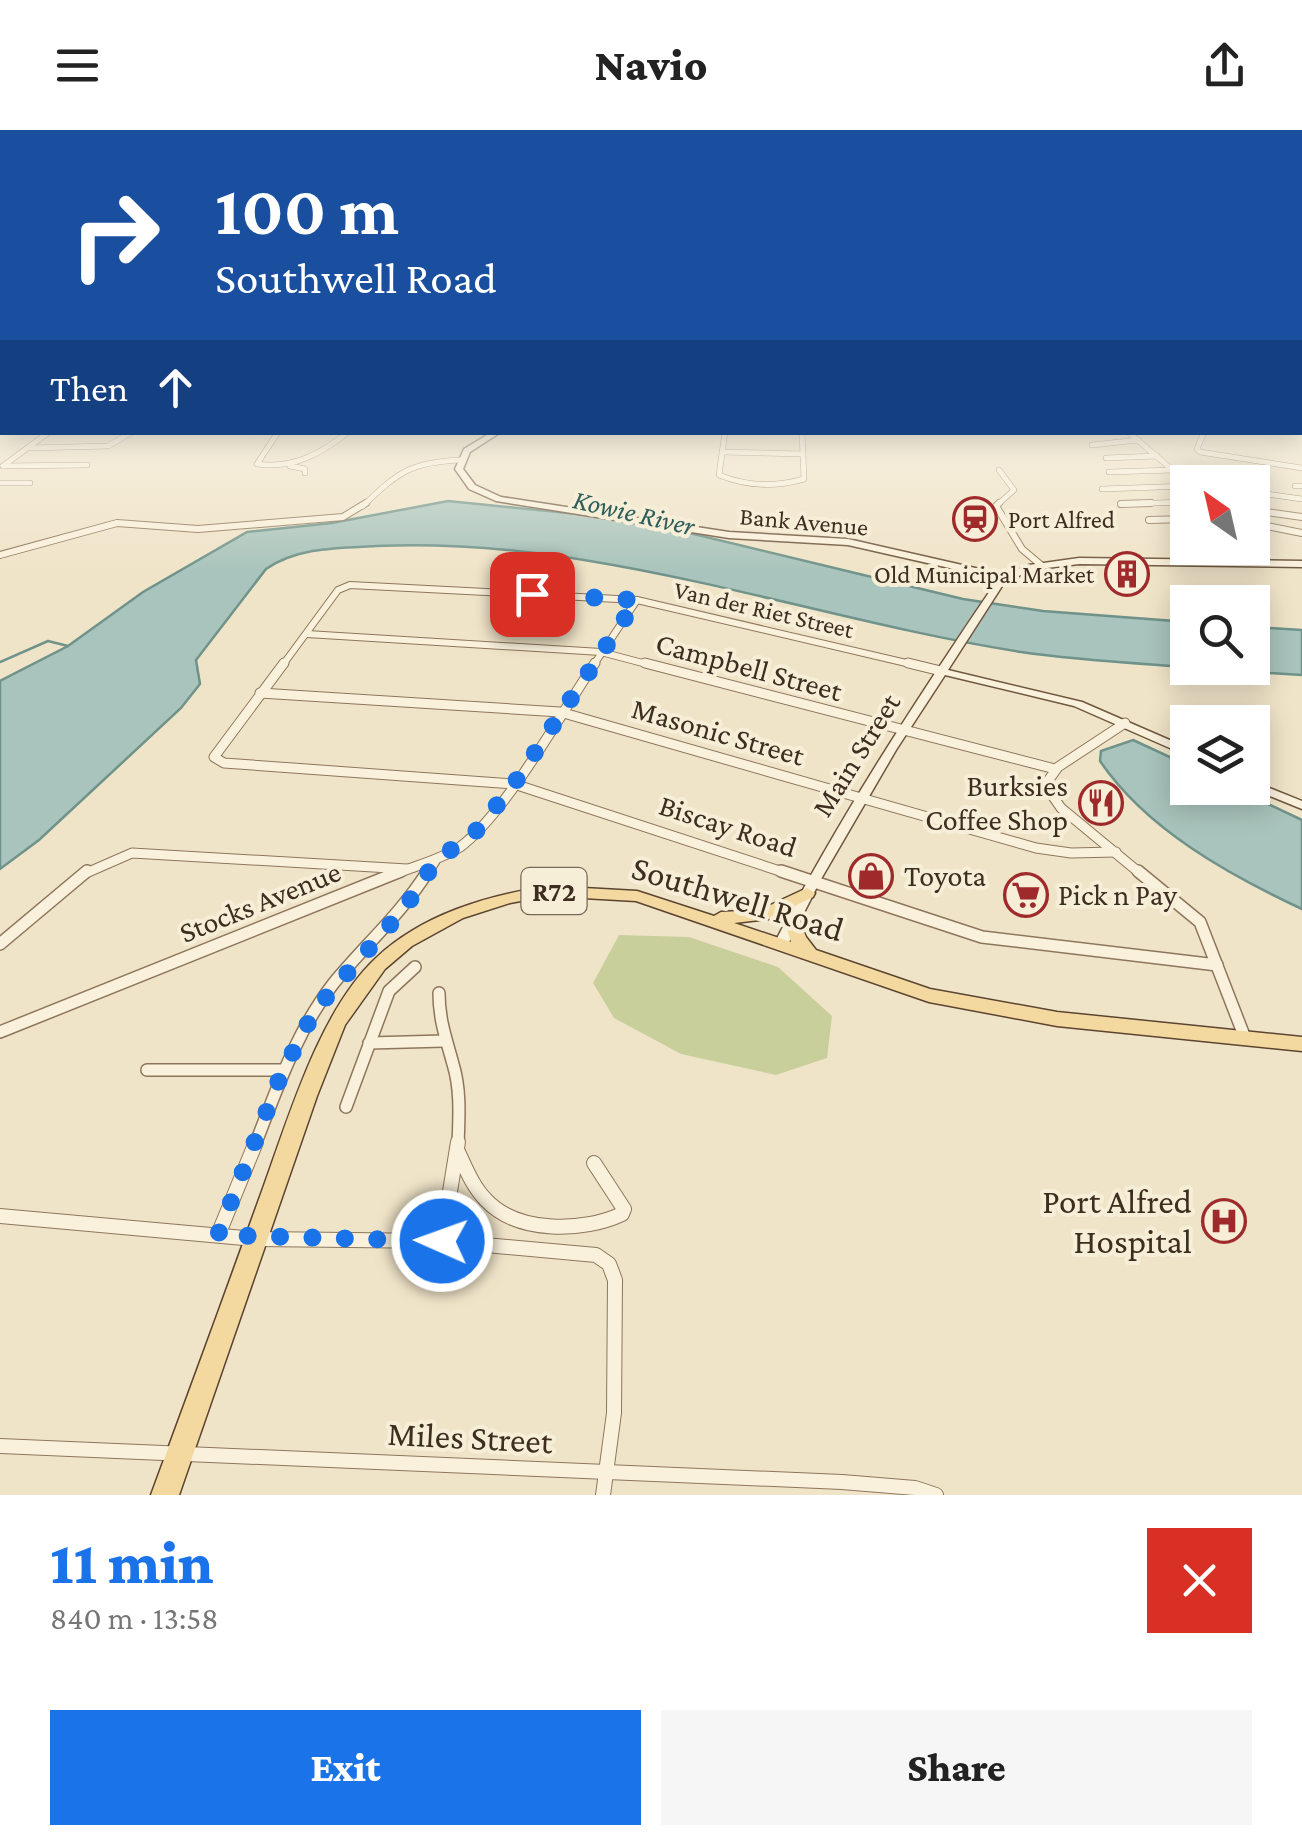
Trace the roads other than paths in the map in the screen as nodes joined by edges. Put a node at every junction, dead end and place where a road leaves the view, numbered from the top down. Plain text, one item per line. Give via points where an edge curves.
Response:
1 (33, 445) edge
2 (110, 445) edge
3 (269, 445) edge
4 (331, 445) edge
5 (477, 445) edge
6 (723, 445) edge
7 (803, 445) edge
8 (1144, 445) edge
9 (1199, 445) edge
10 (29, 448) junction
11 (722, 452) junction
12 (803, 454) junction
13 (1157, 456) junction
14 (1106, 458) dead end
15 (462, 460) junction
16 (288, 465) junction
17 (87, 466) dead end
18 (1170, 467) edge
19 (2, 468) edge
20 (1302, 468) edge
21 (1000, 470) dead end
22 (1170, 470) edge
23 (1109, 472) dead end
24 (306, 473) dead end
25 (803, 480) junction
26 (0, 483) edge
27 (30, 483) dead end
28 (1170, 485) edge
29 (1102, 489) dead end
30 (804, 494) dead end
31 (1270, 495) edge
32 (1302, 499) edge
33 (1170, 503) edge
34 (1121, 504) dead end
35 (1270, 512) edge
36 (1302, 516) edge
37 (1149, 520) dead end
38 (1170, 520) edge
39 (1270, 527) edge
40 (1302, 533) edge
41 (0, 553) edge
42 (1302, 564) edge
43 (1040, 565) junction
44 (1005, 578) junction
45 (338, 590) joint
46 (637, 600) junction
47 (307, 634) junction
48 (601, 652) junction
49 (941, 671) junction
50 (260, 692) junction
51 (560, 712) junction
52 (1125, 724) junction
53 (902, 730) junction
54 (1170, 745) edge
55 (1055, 770) junction
56 (514, 784) junction
57 (1270, 791) edge
58 (862, 800) junction
59 (1302, 804) edge
60 (1099, 838) junction
61 (1096, 852) junction
62 (1116, 852) junction
63 (437, 859) junction
64 (410, 869) junction
65 (810, 886) junction
66 (712, 919) junction
67 (793, 923) junction
68 (0, 944) edge
69 (781, 944) junction
70 (809, 953) junction
71 (415, 966) dead end
72 (1218, 966) junction
73 (439, 993) dead end
74 (0, 1032) edge
75 (1245, 1038) junction
76 (444, 1041) junction
77 (369, 1043) junction
78 (1302, 1044) edge
79 (147, 1070) dead end
80 (283, 1070) junction
81 (346, 1107) dead end
82 (458, 1152) junction
83 (594, 1162) dead end
84 (0, 1216) edge
85 (218, 1235) junction
86 (255, 1239) junction
87 (442, 1241) junction
88 (0, 1446) edge
89 (179, 1454) junction
90 (605, 1474) junction
91 (165, 1495) edge
92 (603, 1495) edge
93 (936, 1495) edge

1 - 10 street
2 - 10 street
3 - 16 street via 256,462
4 - 16 street
5 - 15 street
6 - 11 street
7 - 12 street
8 - 13 street
9 - 20 street via 1200,452
10 - 19 street
11 - 12 street
11 - 25 street via 719,475 726,479
12 - 25 street
13 - 14 street
13 - 18 street
15 - 41 street via 404,470 344,517 198,529 117,522
15 - 44 street, Bank Avenue via 459,473 467,483 511,502 716,533 855,543
16 - 24 street
17 - 19 street
21 - 43 street via 1014,490 996,506 1022,550
22 - 23 street
25 - 30 street
26 - 27 street
28 - 29 street
31 - 32 street
33 - 34 street
35 - 36 street
37 - 38 street
39 - 40 street
42 - 43 street
43 - 44 street
44 - 49 street, Main Street
45 - 46 street, Van der Riet Street via 357,585
45 - 47 street
46 - 48 street, Stocks Avenue
46 - 49 street, Van der Riet Street
47 - 48 street, Campbell Street
47 - 50 street
48 - 51 street, Stocks Avenue
48 - 53 street, Campbell Street
49 - 52 street via 1058,698
49 - 53 street, Main Street
50 - 51 street, Masonic Street
50 - 56 street, Biscay Road via 216,750 218,761
51 - 56 street, Stocks Avenue
51 - 58 street, Masonic Street
52 - 54 street
52 - 55 street
53 - 55 street, Campbell Street
53 - 58 street, Main Street
55 - 60 street via 1046,783 1050,797
56 - 63 street, Stocks Avenue via 472,836
56 - 65 street, Biscay Road
57 - 59 street
58 - 61 street, Masonic Street via 1036,848
58 - 65 street, Main Street
60 - 61 street
60 - 62 street
61 - 62 street, Masonic Street
62 - 72 street via 1196,918
63 - 64 street, Stocks Avenue
63 - 80 street via 404,909 315,1010
64 - 68 street via 132,852 89,870
64 - 74 street, Stocks Avenue
65 - 66 main road via 764,915
65 - 67 street, Main Street
65 - 72 street, Biscay Road via 1006,943
66 - 69 main road, Southwell Road / R72
66 - 86 main road, Southwell Road / R72 via 637,896 548,891 475,908 406,942 364,982 337,1022
67 - 69 street, Main Street
67 - 70 main road
69 - 70 main road, Southwell Road / R72
70 - 75 main road, Southwell Road / R72 via 952,1000 1056,1019
71 - 77 street via 390,990
72 - 75 street
73 - 76 street
75 - 78 main road, Southwell Road / R72
76 - 77 street
76 - 82 street via 459,1085
77 - 81 street
79 - 80 street
80 - 85 street
82 - 83 street via 495,1208 543,1223 593,1226 622,1214
82 - 87 street
84 - 85 street
85 - 86 street
86 - 87 street
86 - 89 main road, Southwell Road / R72
87 - 90 street via 590,1254 608,1264 615,1280 614,1414
88 - 89 street, Miles Street
89 - 90 street, Miles Street
89 - 91 main road, Southwell Road / R72
90 - 92 street
90 - 93 street, Miles Street via 860,1483

